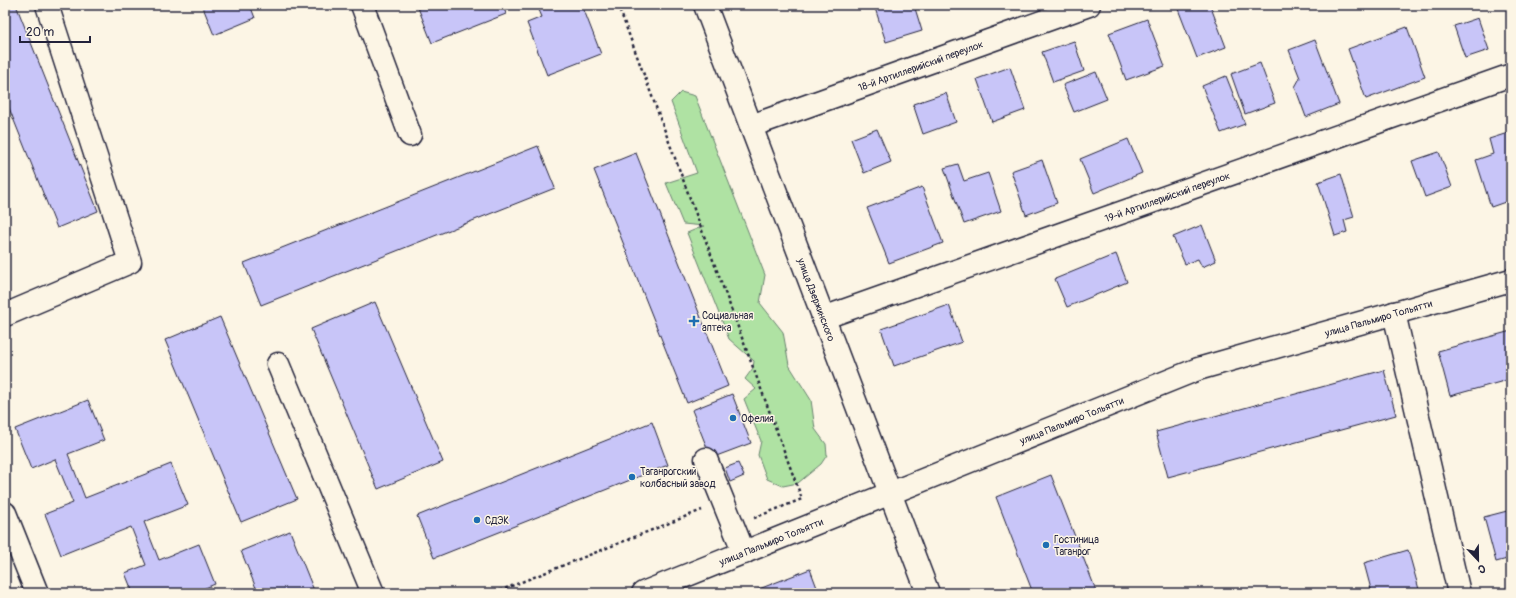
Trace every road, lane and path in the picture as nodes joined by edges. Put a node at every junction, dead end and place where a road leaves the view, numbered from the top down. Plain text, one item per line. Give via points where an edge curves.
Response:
1 (47, 5) edge
2 (362, 5) edge
3 (618, 5) edge
4 (705, 5) edge
5 (1089, 5) edge
6 (1511, 75) edge
7 (751, 126) junction
8 (410, 135) dead end
9 (1511, 280) edge
10 (1394, 313) junction
11 (5, 315) edge
12 (823, 318) junction
13 (278, 364) dead end
14 (706, 459) dead end
15 (890, 494) junction
16 (724, 504) junction
17 (5, 513) edge
18 (732, 524) junction
19 (744, 553) junction
20 (37, 593) edge
21 (373, 593) edge
22 (494, 593) edge
23 (643, 593) edge
24 (928, 593) edge
25 (1458, 593) edge

1 - 11 street via 130,262
2 - 8 street
3 - 18 path via 802,499
4 - 7 street, улица Дзержинского
5 - 7 street, 18-й Артиллерийский переулок
6 - 12 street, 19-й Артиллерийский переулок
7 - 12 street, улица Дзержинского
9 - 10 street, улица Пальмиро Тольятти
10 - 15 street, улица Пальмиро Тольятти via 1198,369
10 - 25 street
12 - 15 street, улица Дзержинского
13 - 21 street
14 - 16 street
15 - 19 street, улица Пальмиро Тольятти
15 - 24 street, улица Дзержинского
16 - 18 street
16 - 22 path via 712,506
17 - 20 street
18 - 19 street
19 - 23 street, улица Пальмиро Тольятти

